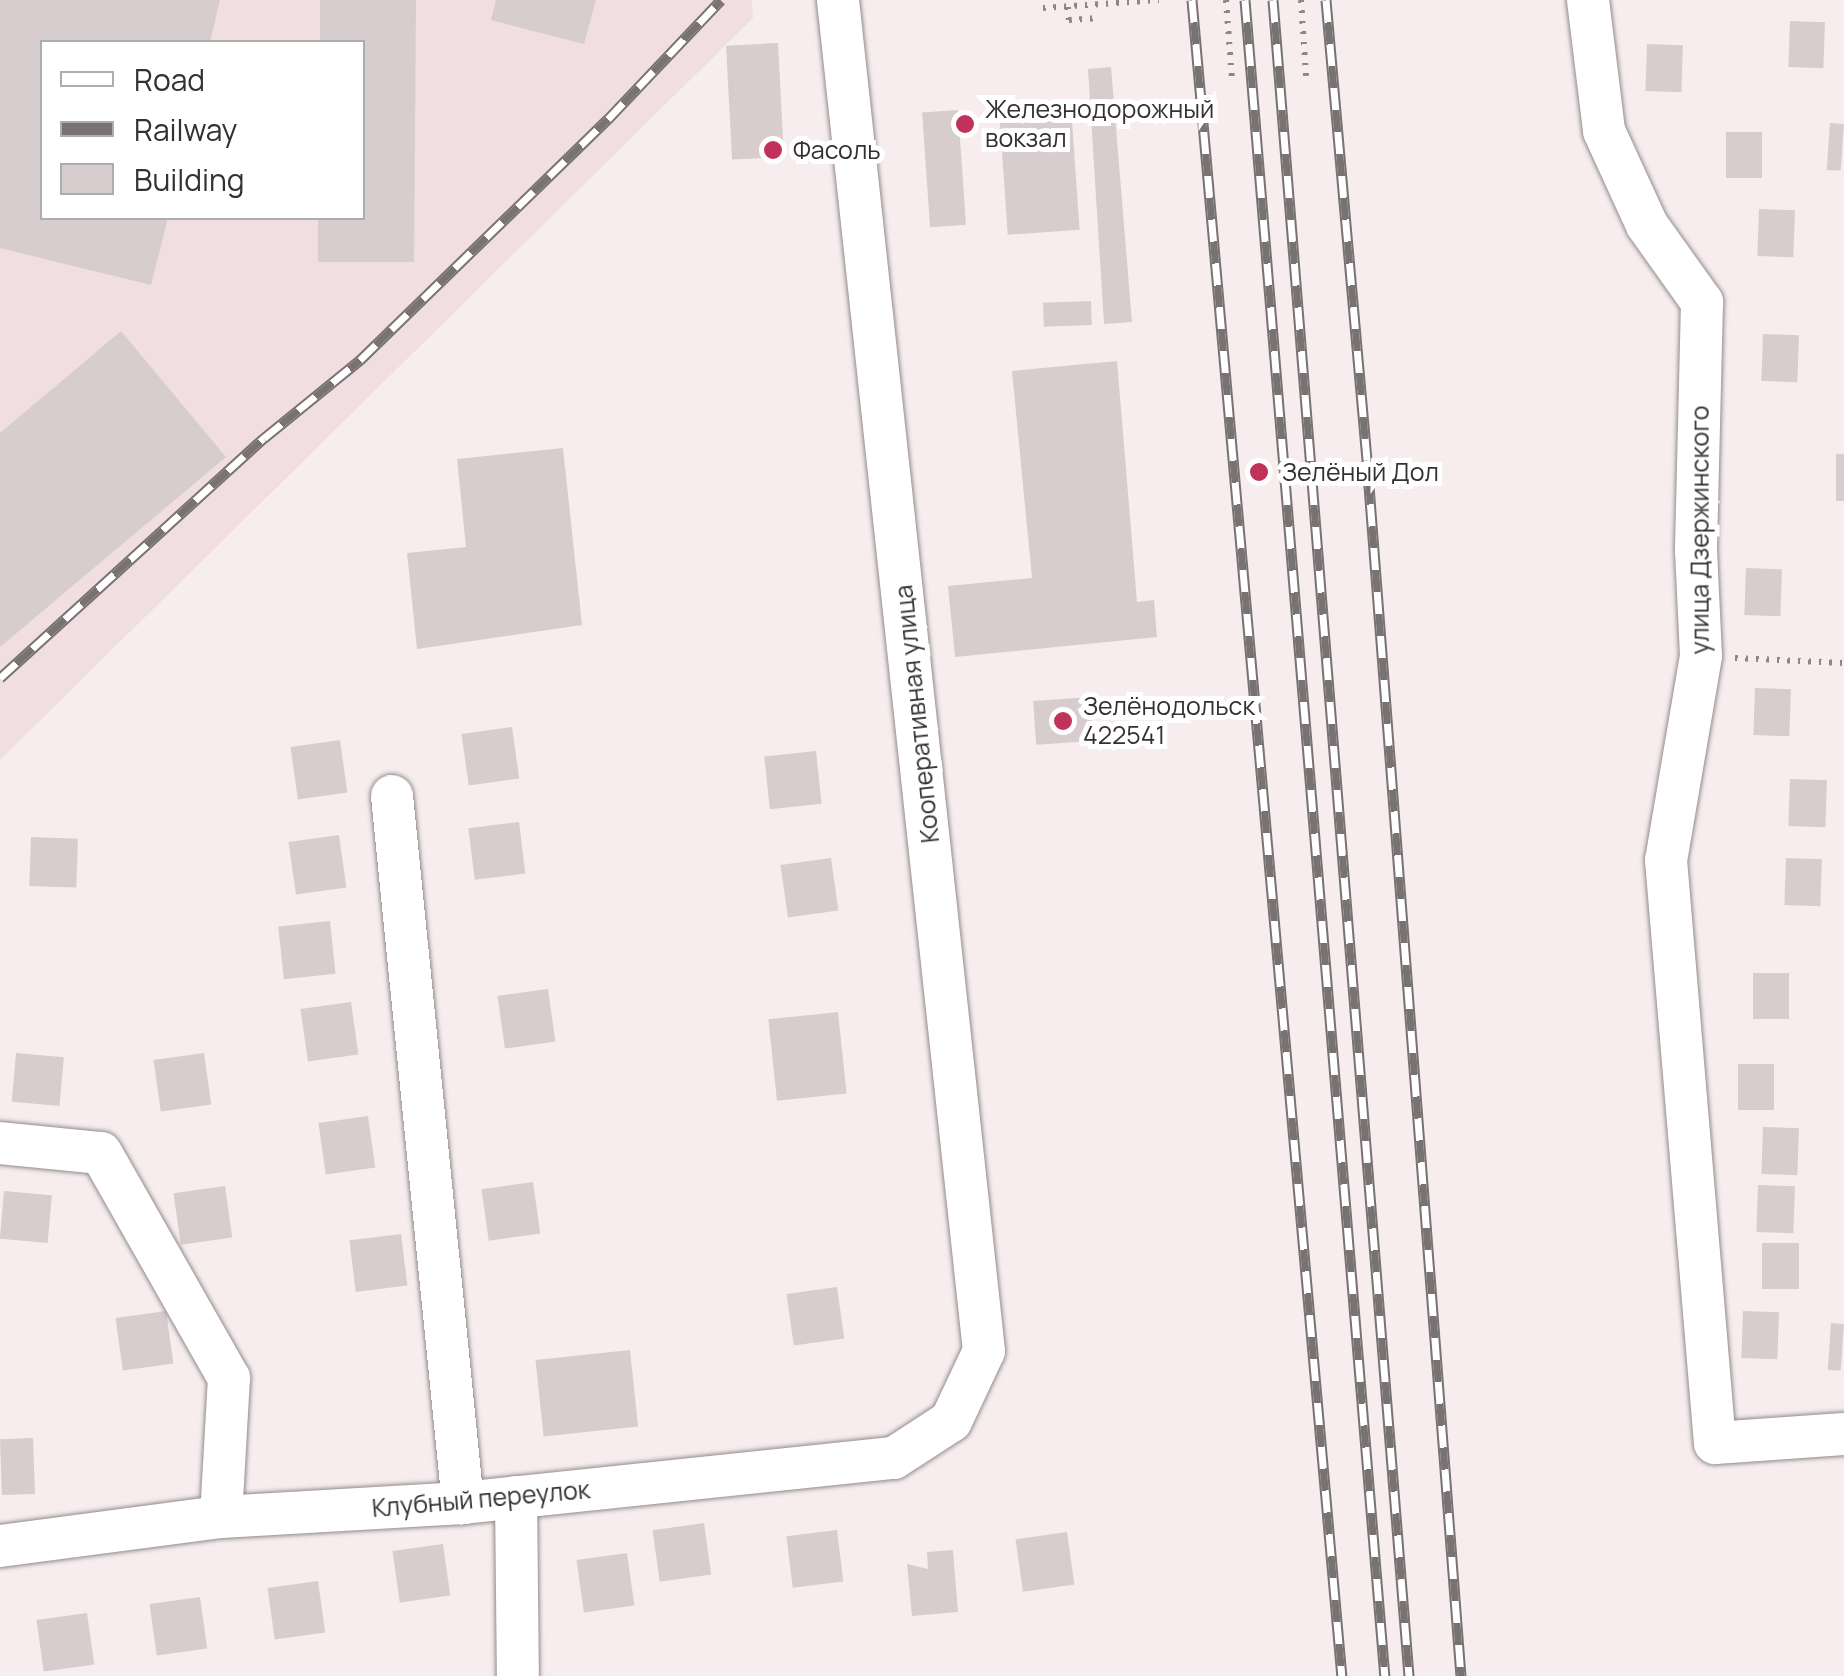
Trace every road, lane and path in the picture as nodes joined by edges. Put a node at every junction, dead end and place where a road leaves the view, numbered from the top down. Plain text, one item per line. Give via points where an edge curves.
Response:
1 (838, 0) edge
2 (1159, 0) edge
3 (1226, 0) edge
4 (1301, 0) edge
5 (1588, 0) edge
6 (1068, 6) junction
7 (1044, 8) dead end
8 (1095, 18) dead end
9 (1306, 76) dead end
10 (1232, 79) dead end
11 (1701, 656) junction
12 (1844, 663) edge
13 (392, 796) dead end
14 (0, 1143) edge
15 (950, 1421) joint
16 (1844, 1434) edge
17 (516, 1497) junction
18 (464, 1503) junction
19 (222, 1517) junction
20 (0, 1546) edge
21 (518, 1676) edge

1 - 15 street, Кооперативная улица via 984,1351
2 - 6 path
3 - 10 path
4 - 9 path
5 - 11 street, улица Дзержинского via 1604,131 1646,226 1702,302 1696,550
6 - 7 path
6 - 8 path via 1070,20
11 - 12 path
11 - 16 street, улица Дзержинского via 1666,860 1714,1444
13 - 18 street
14 - 19 street via 101,1153 229,1378
15 - 17 street, Клубный переулок via 894,1458
17 - 18 street, Клубный переулок
17 - 21 street
18 - 19 street, Клубный переулок
19 - 20 street, Клубный переулок

